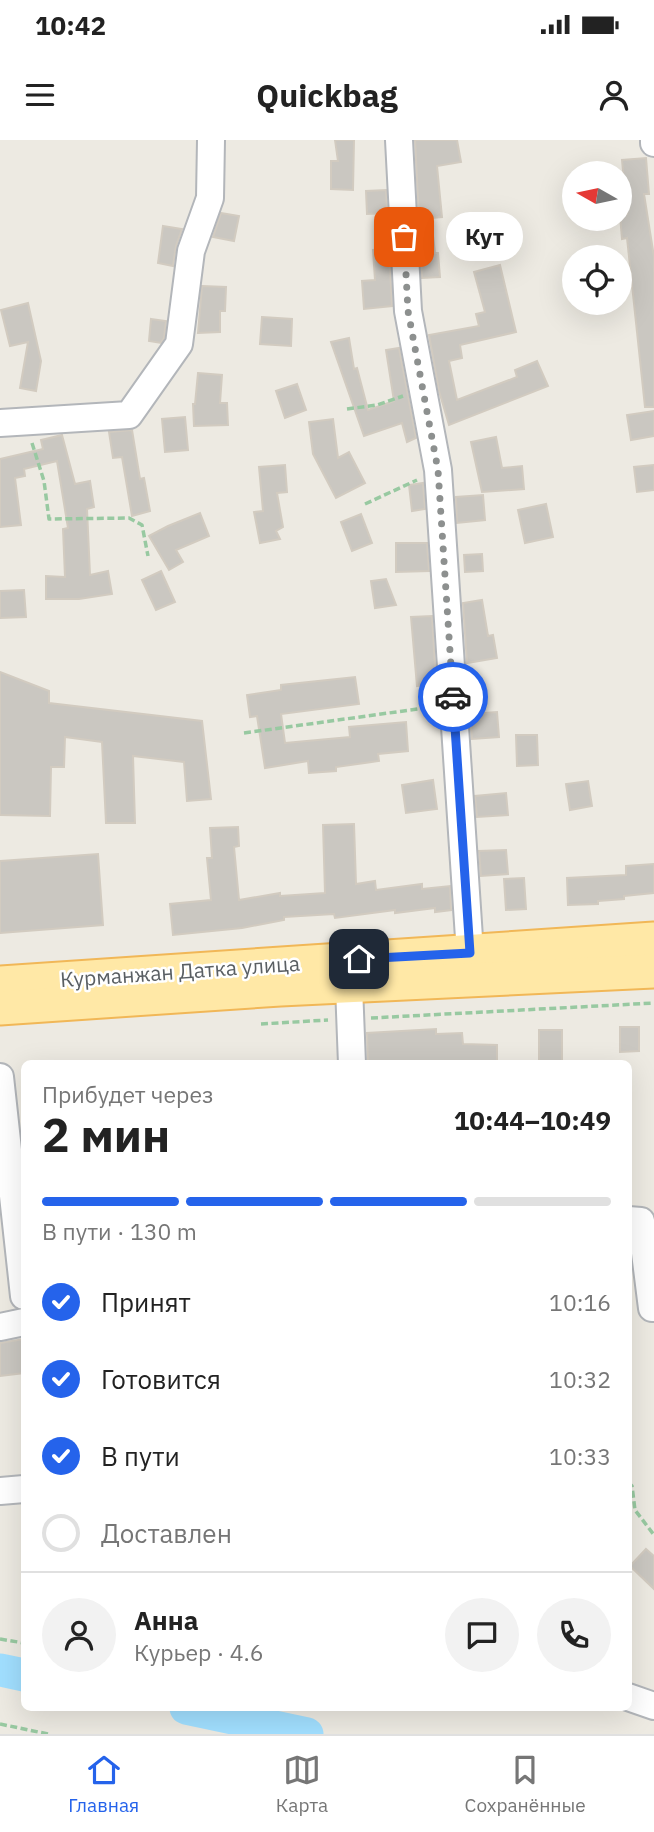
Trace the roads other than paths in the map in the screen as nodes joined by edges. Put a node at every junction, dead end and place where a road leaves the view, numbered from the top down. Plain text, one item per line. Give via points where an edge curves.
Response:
1 (211, 140) edge
2 (399, 140) edge
3 (13, 422) edge
4 (654, 939) edge
5 (470, 953) junction
6 (654, 971) edge
7 (0, 983) edge
8 (349, 986) junction
9 (0, 1009) edge
10 (352, 1060) edge
11 (0, 1077) edge
12 (632, 1220) edge
13 (21, 1269) edge
14 (654, 1308) edge
15 (21, 1323) edge
16 (0, 1327) edge
17 (21, 1489) edge
18 (0, 1490) edge
19 (632, 1698) edge
20 (654, 1706) edge

1 - 3 street via 210,198 191,251 179,344 129,415
2 - 5 street via 408,311 438,470
4 - 5 main road, Курманжан Датка улица
5 - 7 main road, Курманжан Датка улица
6 - 8 main road, Курманжан Датка улица
8 - 9 main road, Курманжан Датка улица
8 - 10 street
11 - 13 street
12 - 14 street via 641,1221
15 - 16 street
17 - 18 street
19 - 20 street

